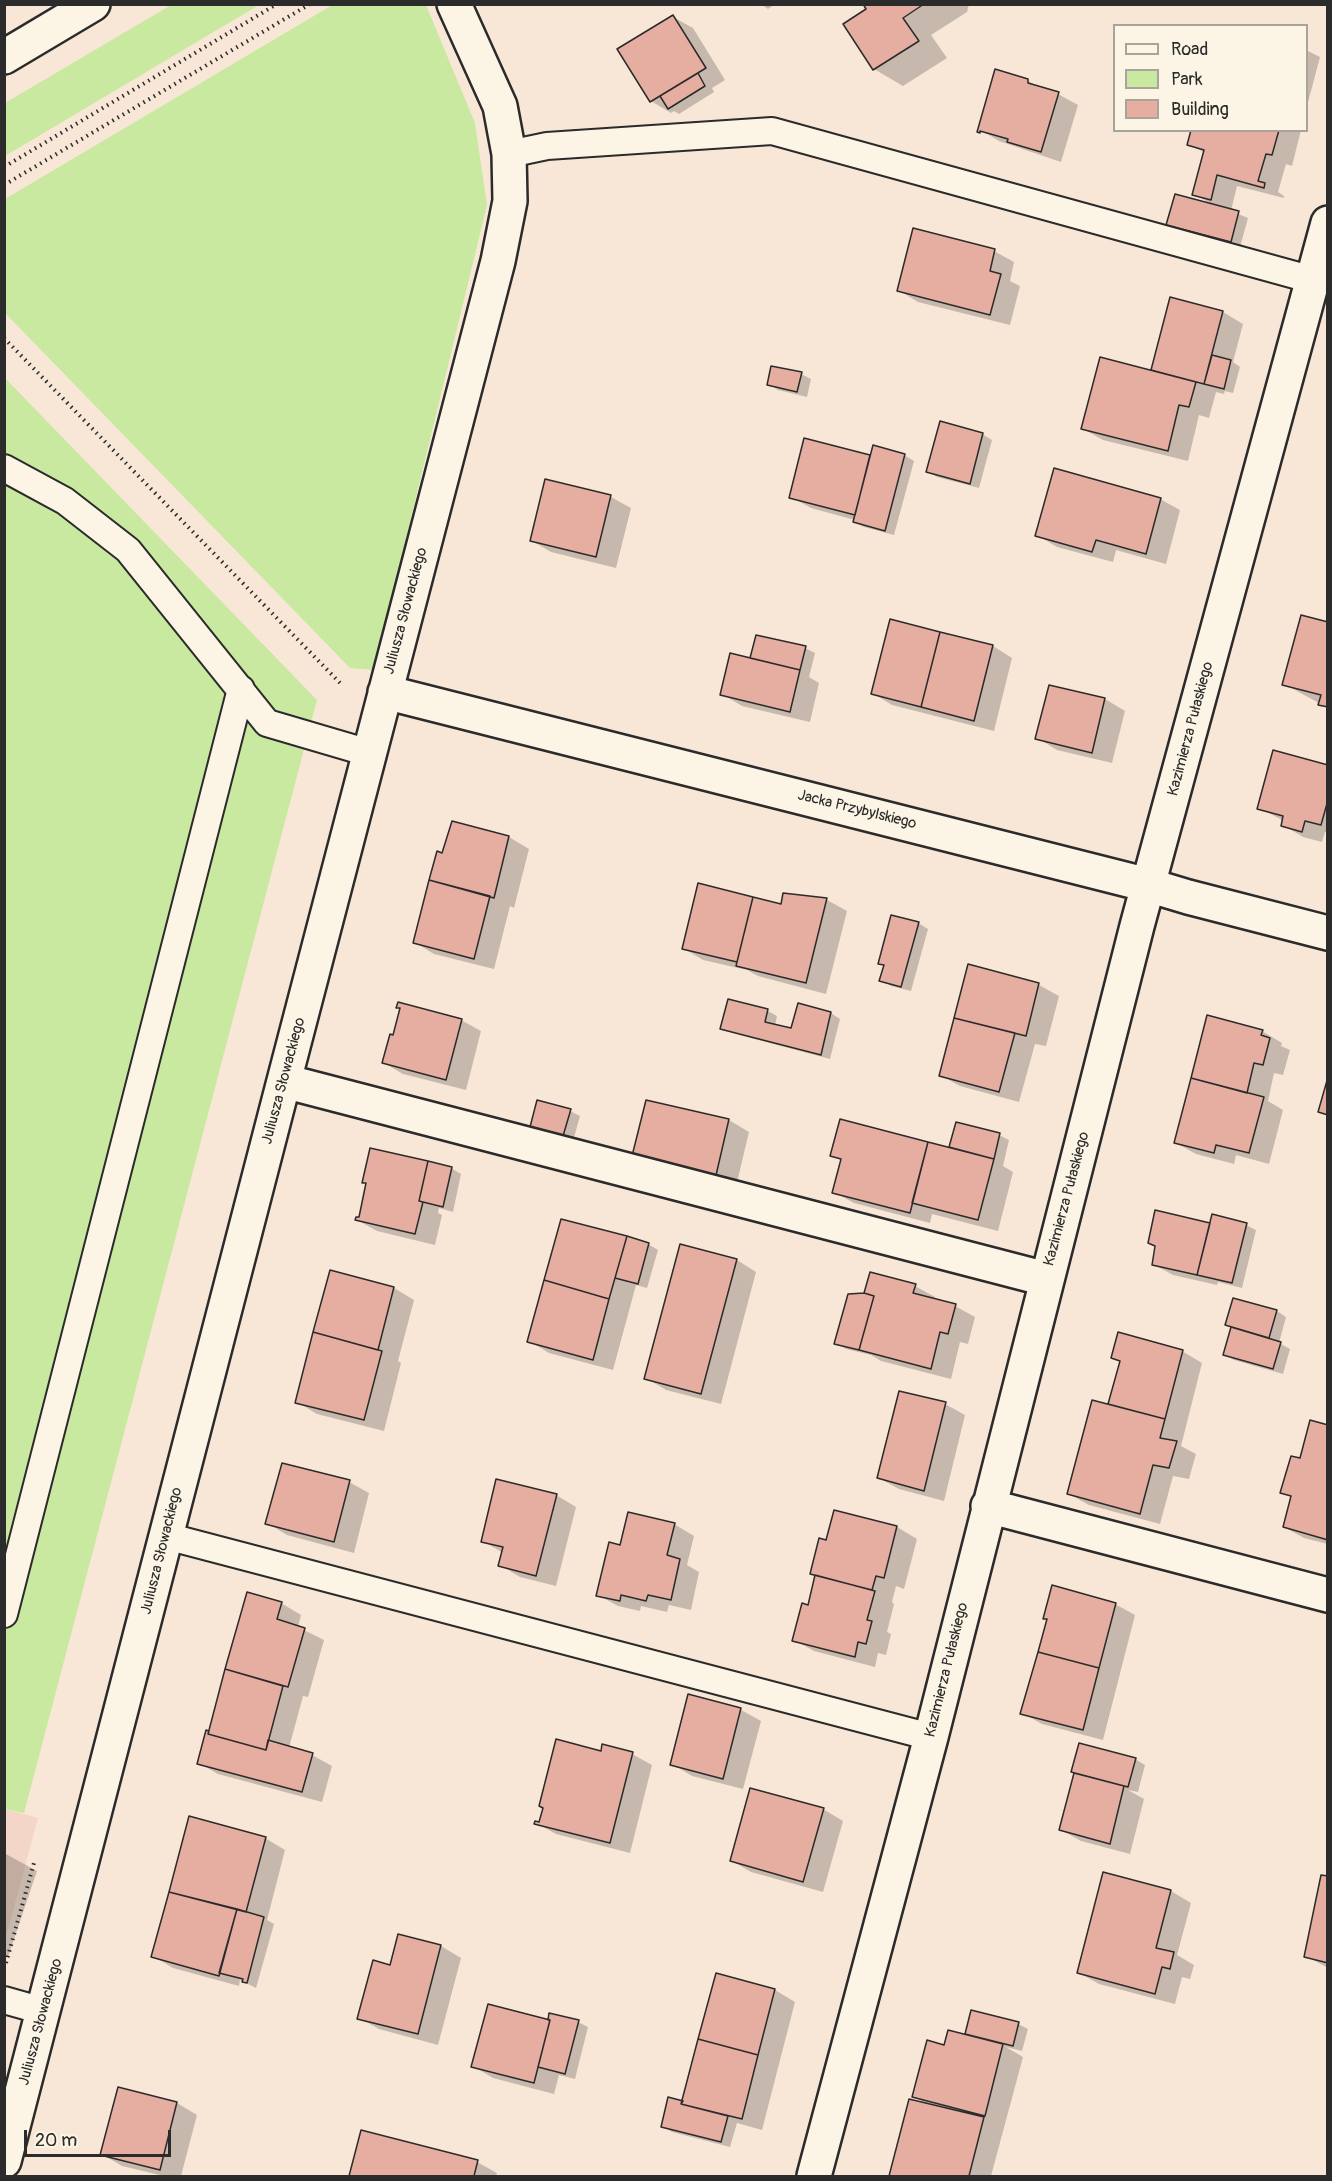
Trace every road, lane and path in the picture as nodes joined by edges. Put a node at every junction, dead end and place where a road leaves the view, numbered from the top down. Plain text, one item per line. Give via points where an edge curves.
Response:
1 (93, 4) edge
2 (277, 4) edge
3 (310, 4) edge
4 (454, 4) edge
5 (4, 57) edge
6 (509, 154) junction
7 (4, 167) edge
8 (4, 185) edge
9 (1328, 223) edge
10 (1313, 280) junction
11 (4, 468) edge
12 (241, 689) junction
13 (385, 692) junction
14 (369, 753) junction
15 (1148, 885) junction
16 (1328, 933) edge
17 (284, 1081) junction
18 (1046, 1279) junction
19 (988, 1506) junction
20 (166, 1536) junction
21 (1328, 1595) edge
22 (4, 1614) edge
23 (931, 1737) junction
24 (4, 2000) edge
25 (43, 2011) junction
26 (4, 2161) edge
27 (814, 2176) edge

1 - 5 street
2 - 7 path
3 - 8 path
4 - 6 street, Juliusza Słowackiego via 500,106
6 - 10 lane via 547,146 772,131
6 - 13 street, Juliusza Słowackiego via 510,201 498,261
9 - 10 street, Kazimierza Pułaskiego
10 - 15 street, Kazimierza Pułaskiego
11 - 12 lane via 65,501 128,550
12 - 14 lane via 267,723
12 - 22 lane
13 - 14 street, Juliusza Słowackiego
13 - 15 street, Jacka Przybylskiego
14 - 17 street, Juliusza Słowackiego
15 - 16 street, Jacka Przybylskiego
15 - 18 street, Kazimierza Pułaskiego
17 - 18 street
17 - 20 street, Juliusza Słowackiego
18 - 19 street, Kazimierza Pułaskiego
19 - 21 street
19 - 23 street, Kazimierza Pułaskiego
20 - 23 lane
20 - 25 street, Juliusza Słowackiego
23 - 27 street, Kazimierza Pułaskiego
24 - 25 lane
25 - 26 street, Juliusza Słowackiego

